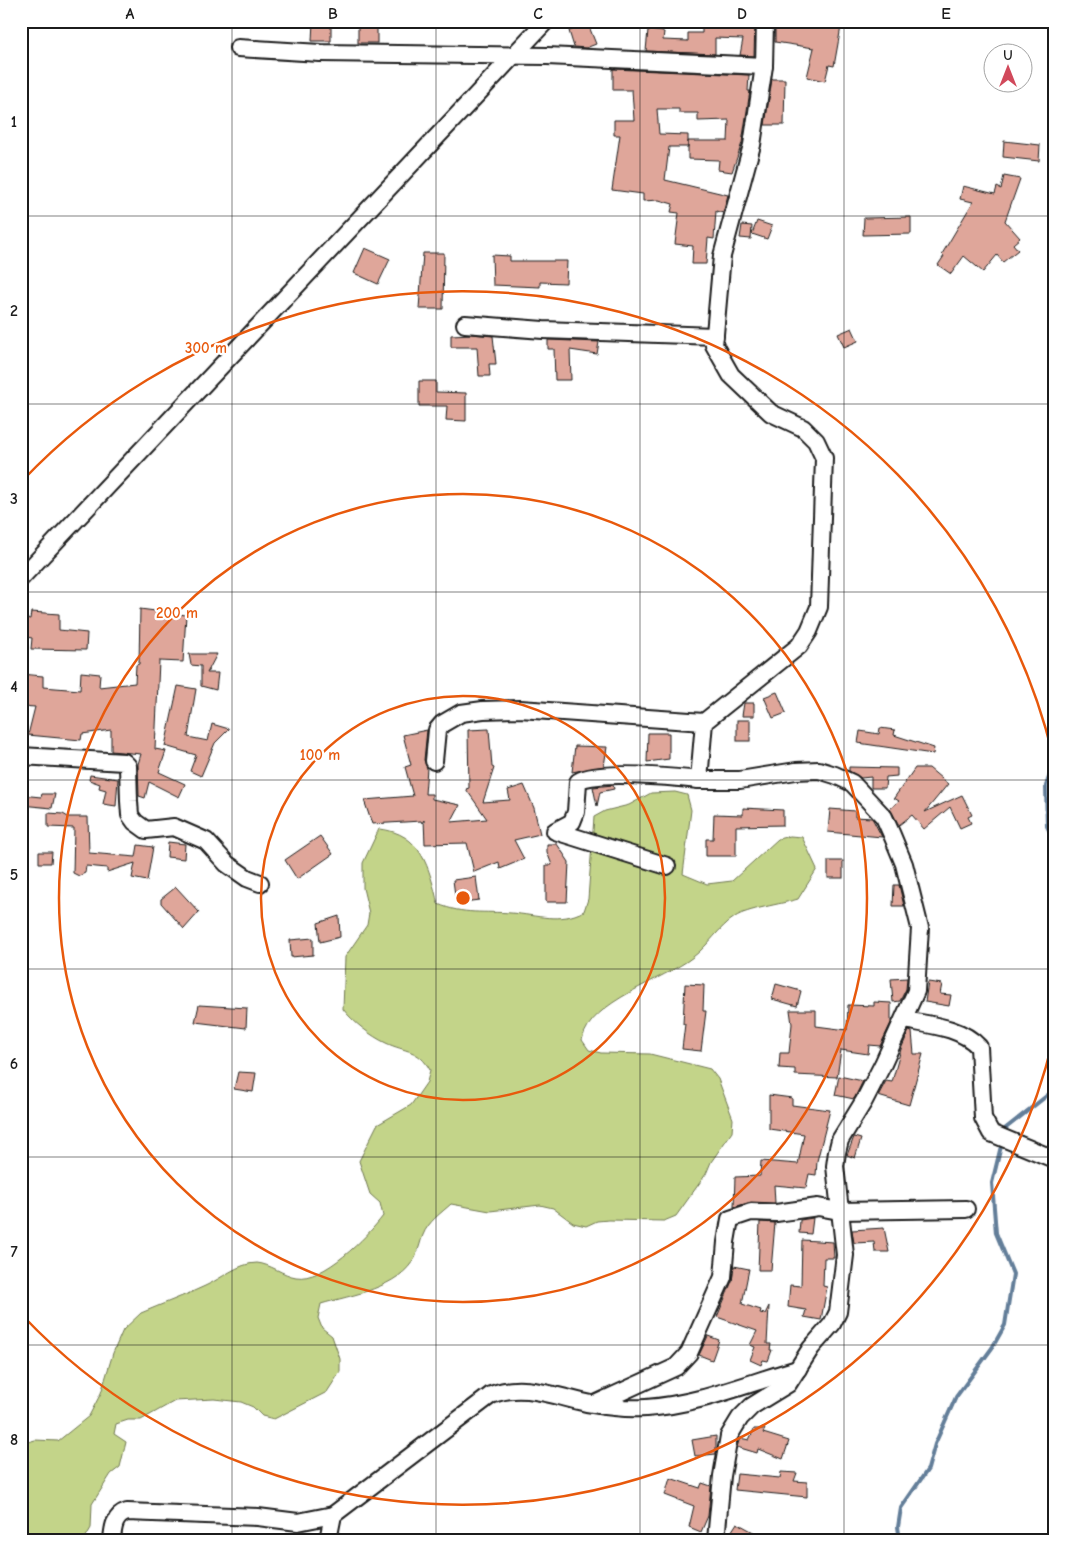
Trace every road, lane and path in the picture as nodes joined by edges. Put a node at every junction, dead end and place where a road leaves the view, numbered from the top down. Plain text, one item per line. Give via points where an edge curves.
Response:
1 (546, 21) edge
2 (765, 21) edge
3 (238, 48) dead end
4 (514, 55) junction
5 (764, 66) junction
6 (465, 324) dead end
7 (715, 336) junction
8 (21, 578) edge
9 (704, 722) junction
10 (21, 756) edge
11 (434, 761) dead end
12 (699, 780) junction
13 (667, 866) dead end
14 (260, 883) dead end
15 (904, 1020) junction
16 (1054, 1159) edge
17 (966, 1209) dead end
18 (839, 1211) junction
19 (798, 1369) junction
20 (594, 1405) junction
21 (333, 1515) junction
22 (112, 1540) edge
23 (328, 1540) edge
24 (716, 1540) edge

1 - 4 street
2 - 5 street
3 - 4 street via 320,53
4 - 5 street
4 - 8 street
5 - 7 street via 752,146 722,256
6 - 7 street
7 - 9 street via 714,345 731,375 771,413 803,428 816,441 824,458 825,473 819,607 813,624 799,646
9 - 11 street via 520,709 461,713 437,730
9 - 12 street
10 - 14 street via 124,762 128,766 130,815 135,822 146,830 174,827 206,841 227,864
12 - 13 street via 585,777 578,782 572,822 555,831
12 - 15 street via 740,780 819,770 852,783 884,817 904,864 920,928 916,991
15 - 16 street via 970,1037 980,1047 983,1118 991,1133
15 - 18 street via 864,1101 840,1140 835,1166
17 - 18 street
18 - 19 street via 845,1255 838,1312
18 - 20 street via 818,1207 776,1213 751,1212 730,1220 723,1277 688,1353 676,1367
19 - 20 street via 677,1405 643,1408
19 - 24 street via 788,1384 752,1406 728,1436
20 - 21 street via 523,1389 500,1391
21 - 22 street via 298,1522 258,1517 127,1512 118,1517
21 - 23 street

